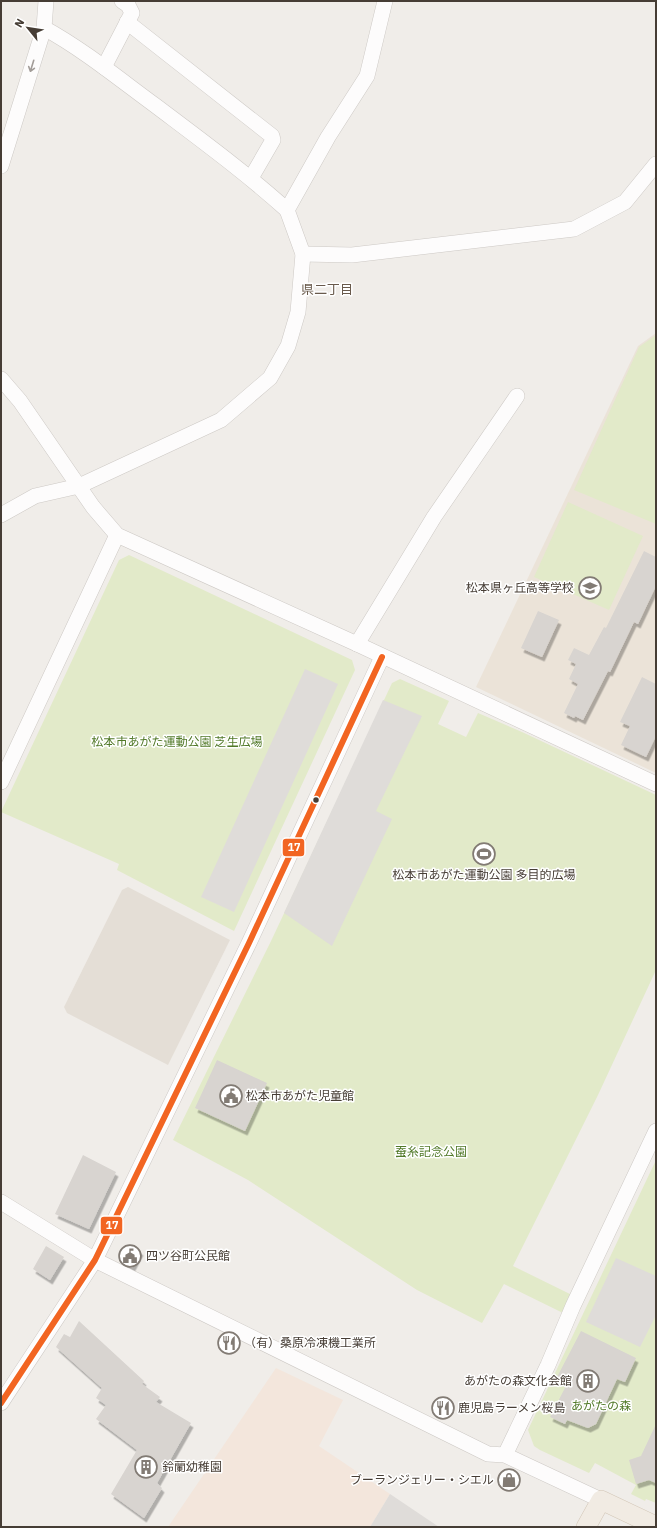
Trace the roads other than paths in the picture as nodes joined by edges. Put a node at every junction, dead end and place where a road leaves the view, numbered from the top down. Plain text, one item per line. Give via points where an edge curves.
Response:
1 (46, 1) edge
2 (122, 1) edge
3 (385, 1) edge
4 (127, 22) junction
5 (44, 28) junction
6 (104, 67) junction
7 (656, 164) edge
8 (1, 166) edge
9 (252, 178) junction
10 (287, 210) junction
11 (303, 254) junction
12 (1, 379) edge
13 (517, 396) dead end
14 (79, 486) junction
15 (1, 515) edge
16 (117, 535) junction
17 (357, 644) junction
18 (382, 657) junction
19 (1, 782) edge
20 (656, 784) edge
21 (656, 1131) edge
22 (1, 1202) edge
23 (95, 1260) junction
24 (1, 1403) edge
25 (505, 1455) junction
26 (601, 1500) junction
27 (656, 1526) edge
28 (586, 1527) edge

1 - 5 street
2 - 4 street via 132,13
3 - 10 street via 367,76 328,137
4 - 6 street
4 - 9 street via 272,136 273,140
5 - 6 street via 71,43
5 -> 8 street
6 - 9 street
7 - 11 street via 625,202 574,229 352,256
9 - 10 street
10 - 11 street
11 - 14 street via 298,312 288,346 270,378 221,420
12 - 14 street via 20,401
13 - 17 street via 434,517
14 - 15 street via 35,496
14 - 16 street
16 - 17 street
16 - 19 street
17 - 18 street
18 - 20 street
18 - 23 street via 246,950
21 - 25 street
22 - 23 street
23 - 24 street
23 - 25 street via 488,1454
25 - 26 street
26 - 27 main road
26 - 28 main road

